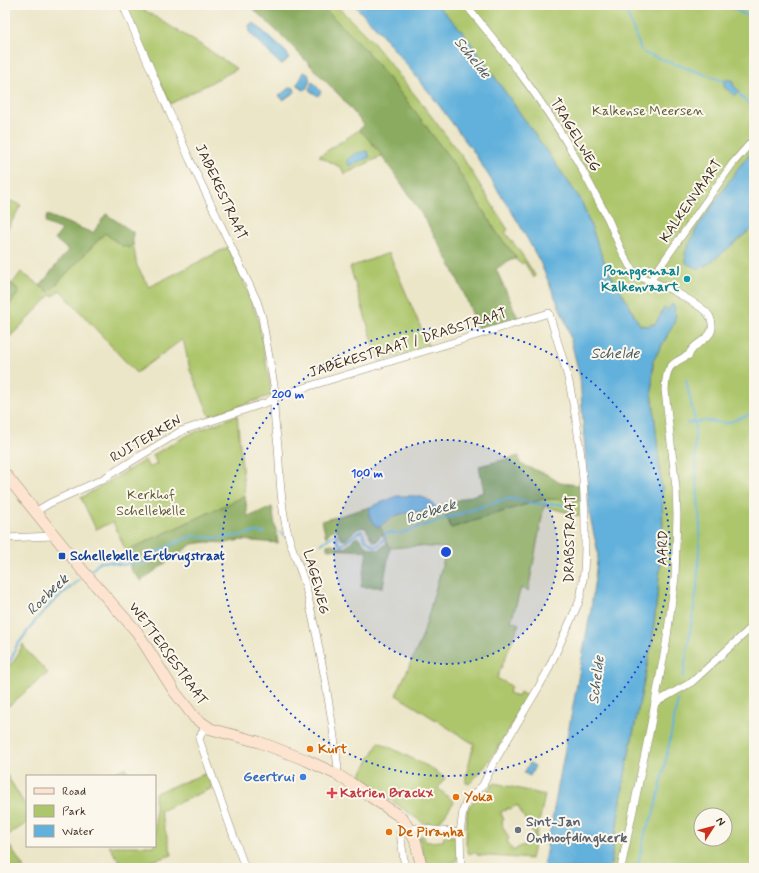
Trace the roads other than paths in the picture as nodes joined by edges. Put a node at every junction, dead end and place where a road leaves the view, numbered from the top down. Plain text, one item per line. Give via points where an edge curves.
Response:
1 (123, 5) edge
2 (466, 5) edge
3 (754, 139) edge
4 (651, 281) junction
5 (549, 313) joint
6 (274, 397) junction
7 (5, 474) edge
8 (35, 512) junction
9 (54, 536) junction
10 (5, 538) edge
11 (754, 625) edge
12 (655, 703) junction
13 (205, 726) junction
14 (336, 774) junction
15 (409, 828) junction
16 (460, 833) junction
17 (246, 868) edge
18 (405, 868) edge
19 (422, 868) edge
20 (461, 868) edge
21 (621, 868) edge

1 - 6 street, JABEKESTRAAT via 190,160 257,302 268,351
2 - 4 street, TRAGELWEG via 550,116 578,163 635,274
3 - 4 street, KALKENVAART via 733,163
4 - 12 street, AARD via 703,308 711,323 708,337 691,348 689,355 676,360 668,370 665,380 676,488 676,556 673,600
5 - 6 street, JABEKESTRAAT / DRABSTRAAT
5 - 16 street, DRABSTRAAT via 570,386 582,463 585,498 582,592 547,672 483,785 466,803
6 - 8 street, RUITERKEN via 268,402 181,432 101,480
6 - 14 street, LAGEWEG via 287,531 305,583 324,676 335,740 338,768
7 - 8 main road, WETTERSESTRAAT
8 - 9 main road, WETTERSESTRAAT
9 - 10 street
9 - 13 main road, WETTERSESTRAAT via 137,632 182,702
11 - 12 street via 692,682
12 - 21 street, AARD
13 - 14 main road, WETTERSESTRAAT via 272,747
13 - 17 street via 199,739
14 - 15 main road, WETTERSESTRAAT via 394,812
15 - 16 street
15 - 18 street via 400,832
15 - 19 main road
16 - 20 street, DRABSTRAAT

